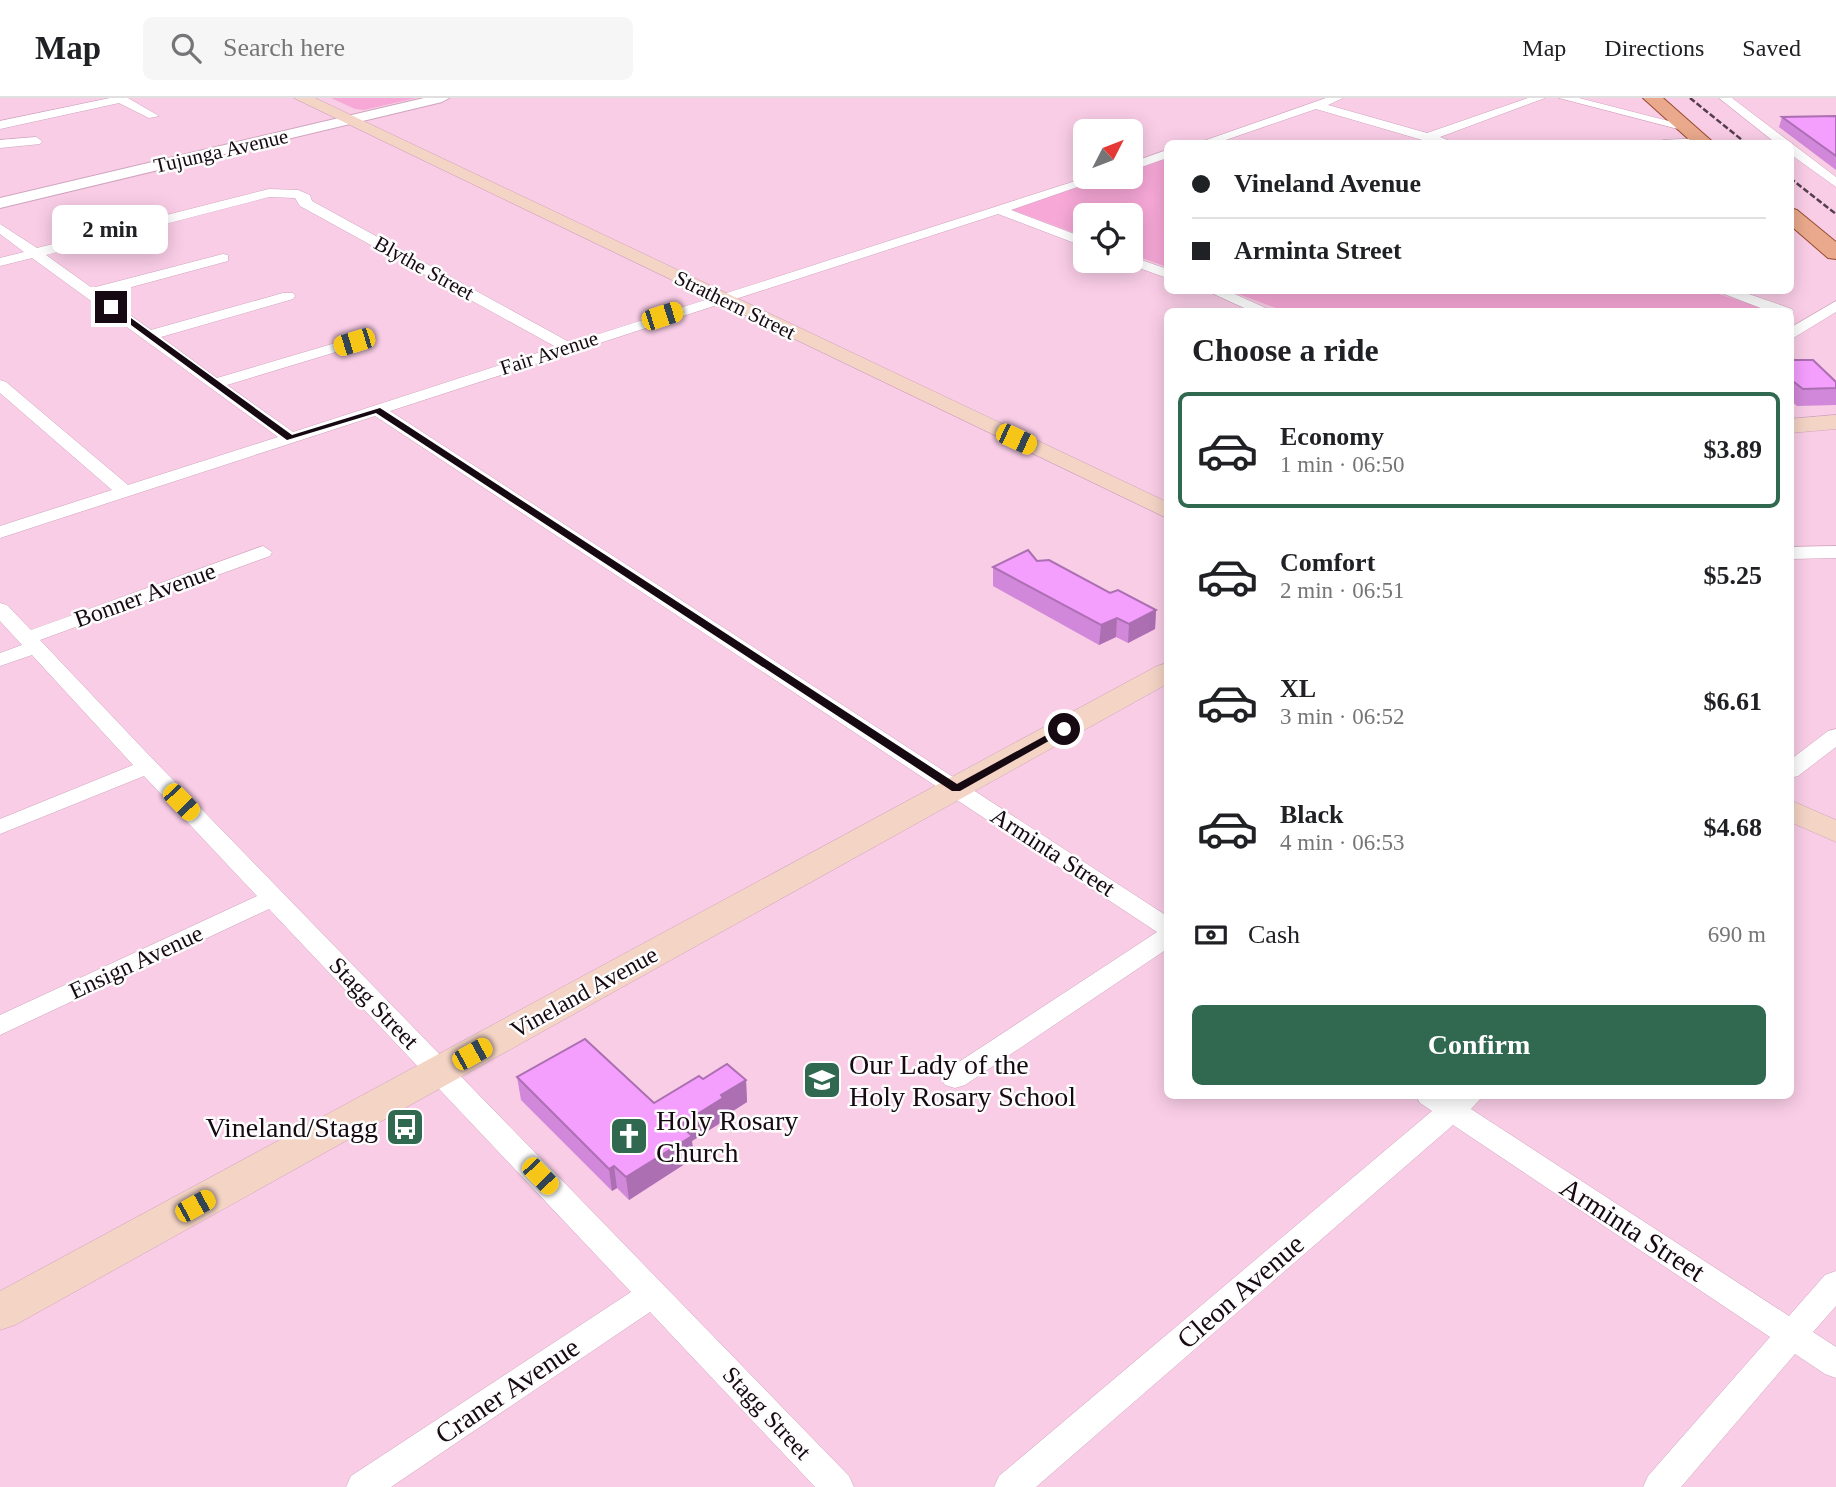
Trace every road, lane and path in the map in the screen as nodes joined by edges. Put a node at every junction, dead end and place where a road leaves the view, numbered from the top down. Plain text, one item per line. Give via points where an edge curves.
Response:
1 (302, 98) edge
2 (442, 98) edge
3 (1337, 98) edge
4 (1539, 98) edge
5 (1564, 98) edge
6 (1652, 98) edge
7 (1725, 98) edge
8 (121, 99) edge
9 (1316, 105) junction
10 (153, 116) dead end
11 (348, 120) junction
12 (0, 125) edge
13 (1686, 127) junction
14 (1223, 136) junction
15 (1428, 137) junction
16 (1212, 140) edge
17 (1234, 140) edge
18 (1438, 140) edge
19 (1702, 140) edge
20 (1780, 140) edge
21 (36, 141) dead end
22 (0, 144) edge
23 (1794, 151) edge
24 (1164, 156) edge
25 (1143, 163) edge
26 (1836, 183) edge
27 (1073, 186) edge
28 (0, 202) edge
29 (998, 210) junction
30 (1794, 220) edge
31 (0, 228) edge
32 (1073, 238) edge
33 (35, 253) junction
34 (1836, 253) edge
35 (223, 258) dead end
36 (0, 262) edge
37 (1143, 265) edge
38 (1164, 273) edge
39 (91, 293) junction
40 (1222, 294) edge
41 (1733, 294) edge
42 (288, 296) dead end
43 (725, 299) junction
44 (1836, 305) edge
45 (1257, 308) edge
46 (1777, 308) edge
47 (1794, 314) edge
48 (1812, 321) junction
49 (1836, 328) edge
50 (1794, 332) edge
51 (151, 335) junction
52 (354, 342) dead end
53 (567, 347) junction
54 (216, 383) junction
55 (0, 385) edge
56 (377, 410) junction
57 (1836, 422) edge
58 (1794, 426) edge
59 (290, 438) junction
60 (125, 492) junction
61 (1164, 510) edge
62 (0, 532) edge
63 (263, 552) dead end
64 (1836, 552) edge
65 (1794, 553) edge
66 (0, 610) edge
67 (31, 643) junction
68 (0, 660) edge
69 (1164, 674) edge
70 (1836, 736) edge
71 (147, 767) junction
72 (1794, 768) edge
73 (956, 788) junction
74 (1794, 816) edge
75 (0, 827) edge
76 (1836, 832) edge
77 (272, 898) junction
78 (1164, 925) edge
79 (1164, 938) edge
80 (0, 1026) edge
81 (440, 1071) junction
82 (956, 1078) dead end
83 (1451, 1100) edge
84 (1836, 1284) edge
85 (652, 1294) junction
86 (0, 1312) edge
87 (1793, 1335) junction
88 (1836, 1364) edge
89 (363, 1487) edge
90 (837, 1487) edge
91 (1011, 1487) edge
92 (1660, 1487) edge

1 - 11 main road, Strathern Street
2 - 11 street, Tujunga Avenue
3 - 9 street
4 - 15 street
5 - 13 street
6 - 13 main road
7 - 20 street
8 - 10 street
8 - 12 street
9 - 14 street
9 - 15 street
11 - 28 street, Tujunga Avenue
11 - 43 main road, Strathern Street
13 - 19 main road
14 - 16 street
14 - 17 street
15 - 18 street
21 - 22 street
23 - 26 street
24 - 25 street
27 - 29 street, Fair Avenue
29 - 32 street
29 - 43 street, Fair Avenue
30 - 34 main road
31 - 33 street
33 - 36 street
33 - 39 street
33 - 53 street, Blythe Street via 254,197 298,194 305,203
35 - 39 street
37 - 38 street
39 - 51 street
40 - 45 street
41 - 46 street
42 - 51 street
43 - 53 street, Fair Avenue
43 - 61 main road, Strathern Street
44 - 48 street
47 - 48 street
48 - 49 street
48 - 50 street
51 - 54 street
52 - 54 street
53 - 56 street, Fair Avenue
54 - 59 street
55 - 60 street
56 - 59 street, Fair Avenue
56 - 73 street, Arminta Street
57 - 58 main road
59 - 60 street, Fair Avenue
60 - 62 street, Fair Avenue
63 - 67 street, Bonner Avenue
64 - 65 street
66 - 67 street, Stagg Street
67 - 68 street, Bonner Avenue
67 - 71 street, Stagg Street
69 - 73 main road, Vineland Avenue
70 - 72 street
71 - 75 street
71 - 77 street, Stagg Street
73 - 78 street, Arminta Street
73 - 81 main road, Vineland Avenue
74 - 76 main road
77 - 80 street, Ensign Avenue
77 - 81 street, Stagg Street
79 - 82 street
81 - 85 street, Stagg Street
81 - 86 main road, Vineland Avenue
83 - 87 street, Arminta Street
83 - 91 street, Cleon Avenue
84 - 87 street
85 - 89 street, Craner Avenue
85 - 90 street, Stagg Street
87 - 88 street, Arminta Street
87 - 92 street

